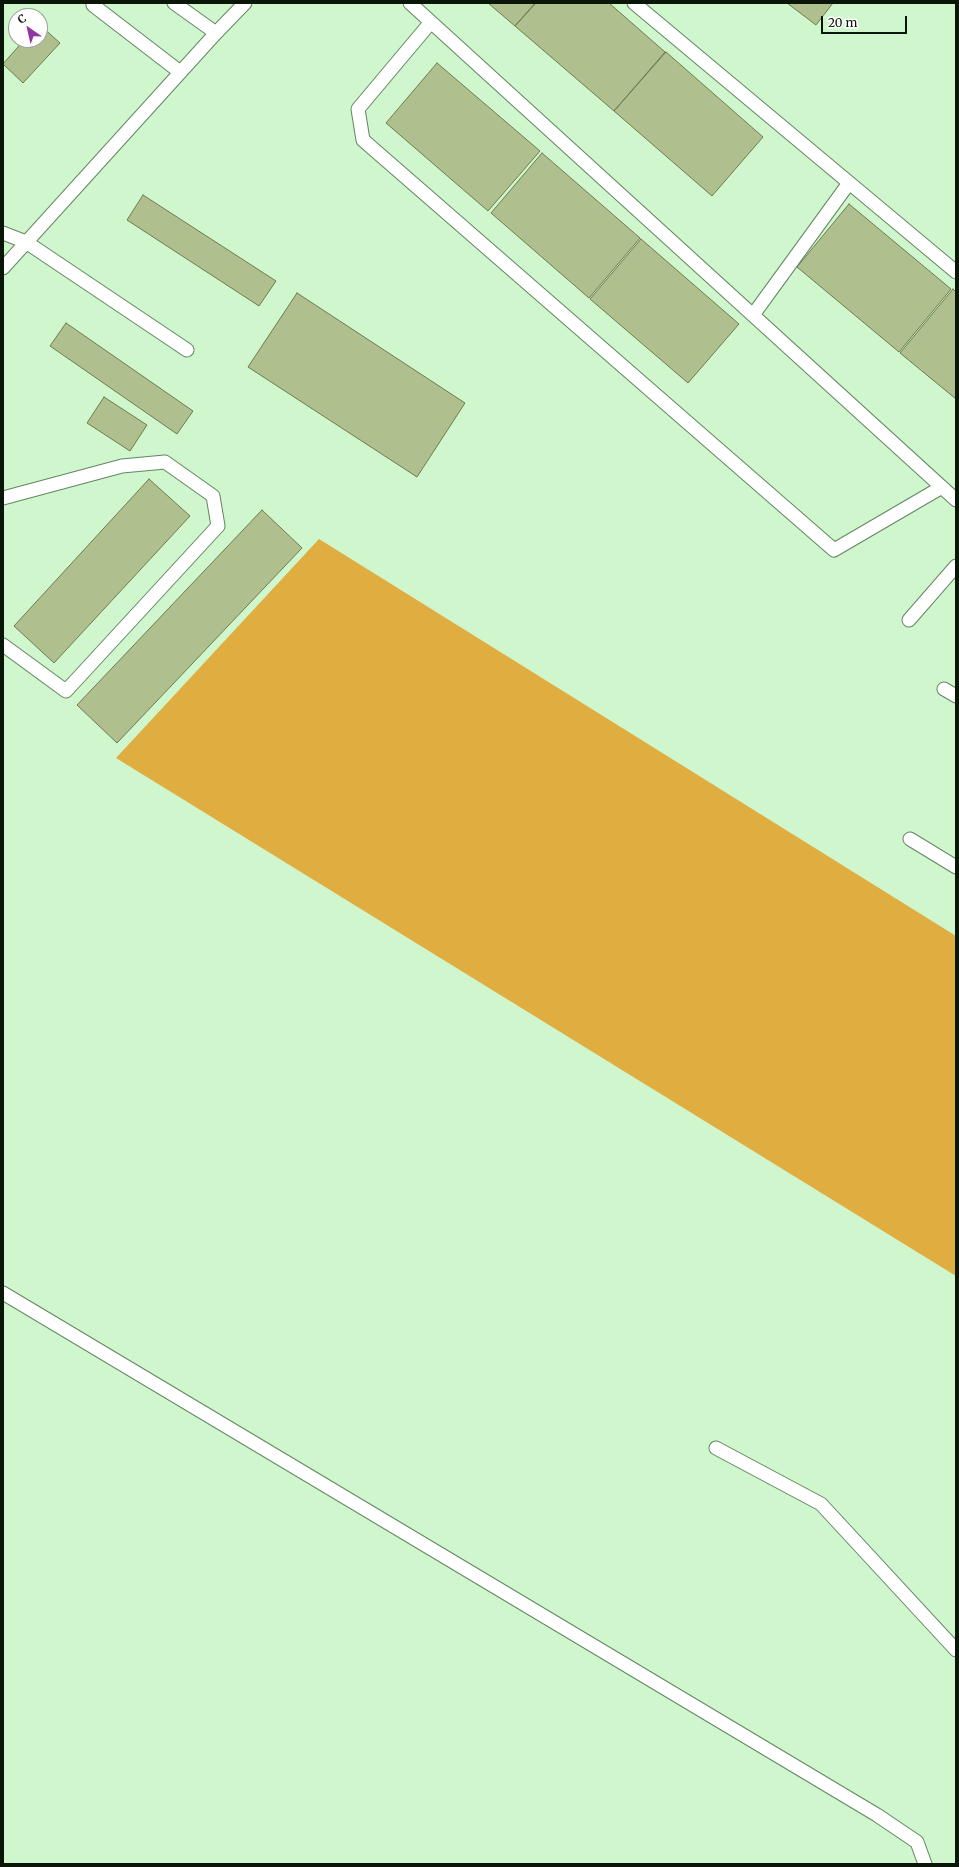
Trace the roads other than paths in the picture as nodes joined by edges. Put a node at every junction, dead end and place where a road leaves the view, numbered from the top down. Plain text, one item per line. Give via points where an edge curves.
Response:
1 (174, 3) edge
2 (245, 3) edge
3 (410, 3) edge
4 (634, 3) edge
5 (93, 5) dead end
6 (431, 22) junction
7 (216, 32) junction
8 (180, 72) junction
9 (849, 182) junction
10 (3, 233) edge
11 (26, 242) junction
12 (3, 268) edge
13 (956, 272) edge
14 (753, 315) junction
15 (187, 350) dead end
16 (942, 488) junction
17 (3, 498) edge
18 (956, 500) edge
19 (956, 566) edge
20 (909, 620) dead end
21 (3, 645) edge
22 (944, 689) dead end
23 (956, 696) edge
24 (910, 839) dead end
25 (956, 867) edge
26 (3, 1293) edge
27 (716, 1448) dead end
28 (956, 1650) edge
29 (924, 1864) edge

1 - 7 lane
2 - 7 lane
3 - 6 lane
4 - 9 lane
5 - 8 lane
6 - 14 lane
6 - 16 lane via 358,109 363,140 834,550
7 - 8 lane
8 - 11 lane
9 - 13 lane
9 - 14 lane
10 - 11 lane
11 - 12 lane
11 - 15 lane
14 - 16 lane
16 - 18 lane
17 - 21 lane via 122,466 165,462 213,496 218,526 66,691
19 - 20 lane
22 - 23 lane
24 - 25 lane
26 - 29 lane via 877,1815 916,1842
27 - 28 lane via 821,1504

